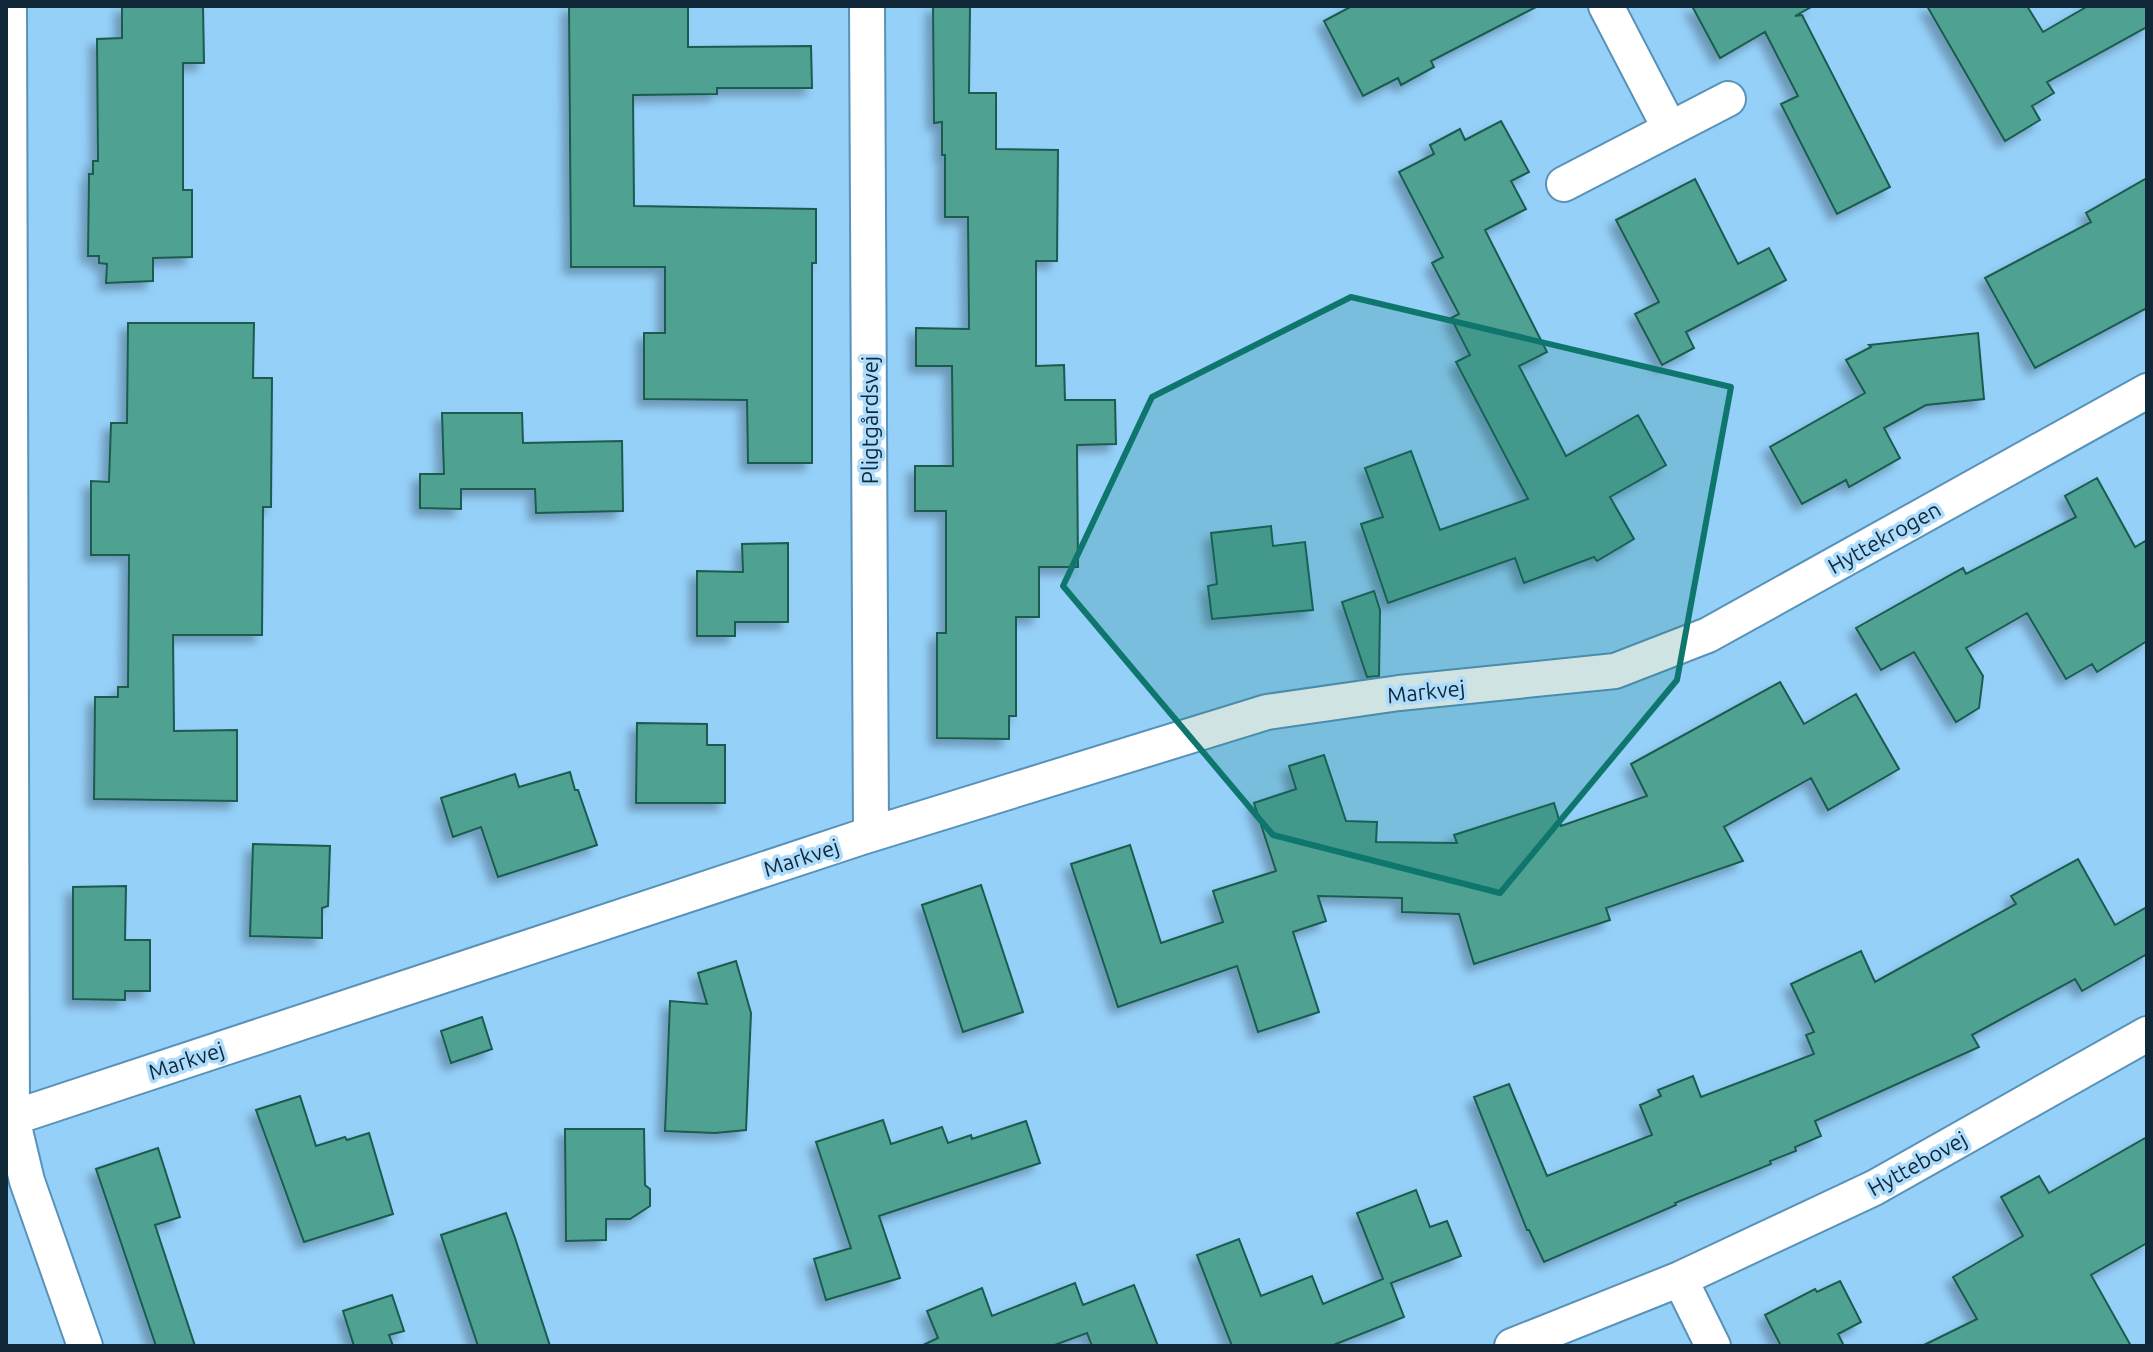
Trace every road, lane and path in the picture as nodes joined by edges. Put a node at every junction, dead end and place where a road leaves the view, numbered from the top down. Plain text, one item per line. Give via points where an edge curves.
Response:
1 (9, 6) edge
2 (867, 6) edge
3 (1606, 6) edge
4 (1728, 99) dead end
5 (1670, 129) junction
6 (1564, 184) dead end
7 (8, 318) edge
8 (2147, 391) edge
9 (1615, 671) joint
10 (871, 834) junction
11 (2147, 1034) edge
12 (9, 1119) edge
13 (1680, 1279) junction
14 (85, 1346) edge
15 (1512, 1346) edge
16 (1713, 1346) edge

1 - 7 street
2 - 10 street, Pligtgårdsvej
3 - 5 street
4 - 5 street
5 - 6 street
7 - 12 street
8 - 9 street, Hyttekrogen via 1708,635
9 - 10 street, Markvej via 1267,712
10 - 12 street, Markvej
11 - 13 street, Hyttebovej via 1874,1188
12 - 14 street
13 - 15 street, Hyttebovej
13 - 16 street

